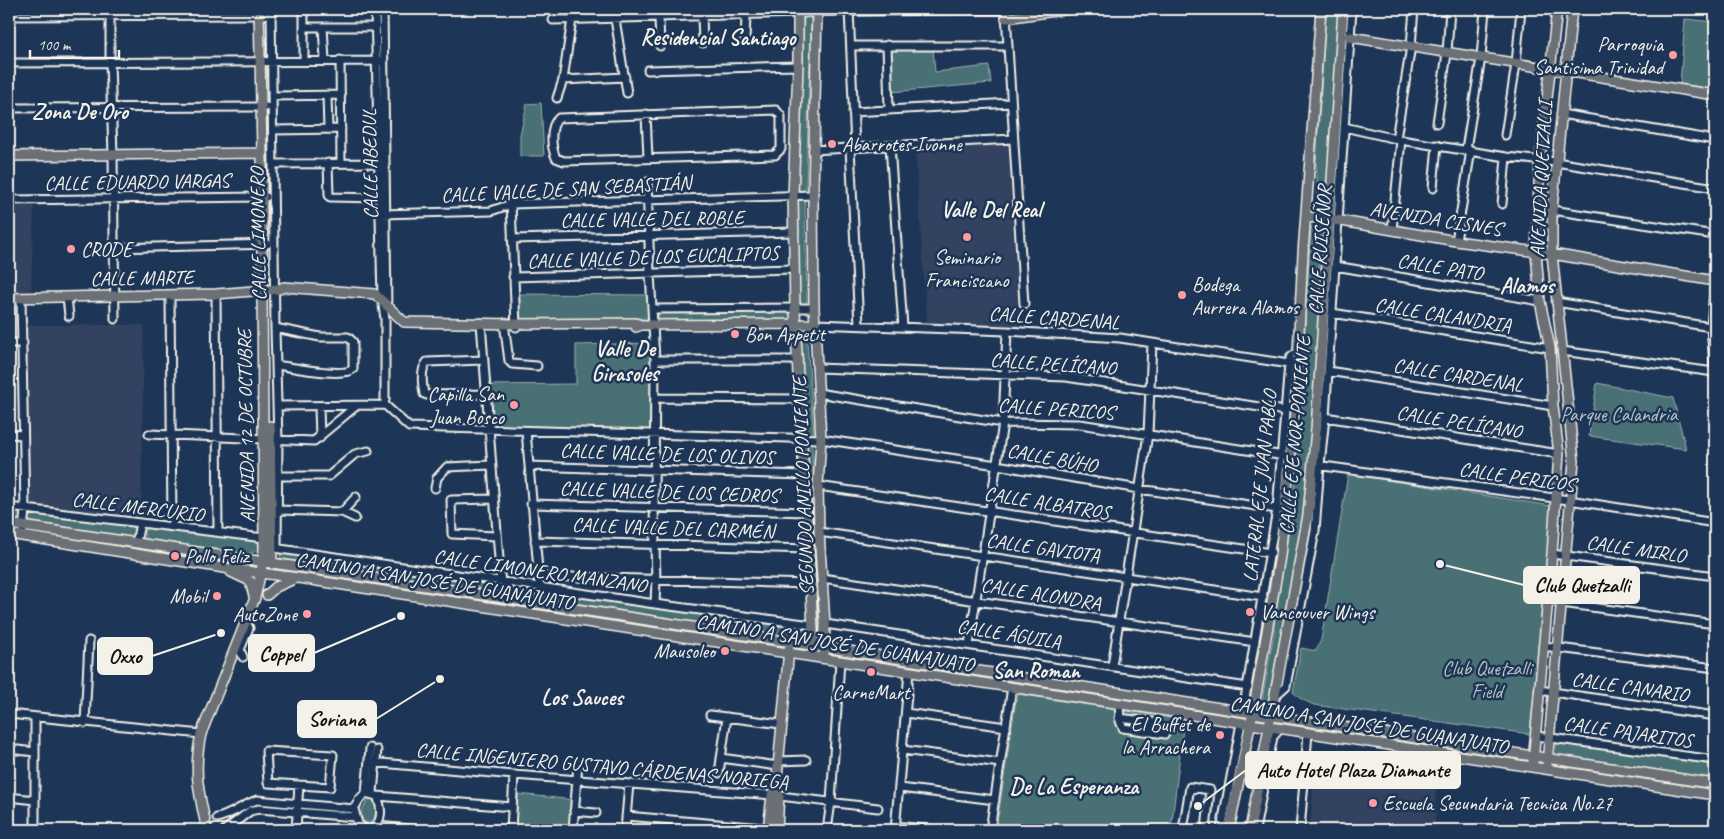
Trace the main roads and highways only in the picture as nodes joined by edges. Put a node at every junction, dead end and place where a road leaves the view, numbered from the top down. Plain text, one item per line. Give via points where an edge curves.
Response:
1 (967, 9) edge
2 (1069, 9) edge
3 (1321, 9) edge
4 (1343, 9) edge
5 (1557, 9) edge
6 (1572, 9) edge
7 (817, 10) edge
8 (849, 10) edge
9 (264, 11) edge
10 (798, 11) edge
11 (1007, 11) edge
12 (1350, 37) road end
13 (1550, 70) junction
14 (1565, 71) junction
15 (1715, 95) edge
16 (267, 153) junction
17 (9, 156) edge
18 (1306, 217) junction
19 (1334, 220) junction
20 (1536, 252) junction
21 (1552, 254) junction
22 (1715, 280) edge
23 (271, 289) junction
24 (9, 298) edge
25 (796, 324) junction
26 (815, 324) junction
27 (9, 524) edge
28 (9, 534) edge
29 (268, 563) junction
30 (224, 568) junction
31 (261, 573) junction
32 (298, 578) junction
33 (267, 595) dead end
34 (255, 598) junction
35 (790, 642) junction
36 (814, 646) junction
37 (825, 648) junction
38 (789, 654) junction
39 (818, 658) junction
40 (1252, 713) junction
41 (1272, 716) junction
42 (1246, 723) junction
43 (1270, 727) junction
44 (1534, 756) junction
45 (1548, 758) junction
46 (1532, 767) junction
47 (1546, 770) junction
48 (1715, 784) edge
49 (1715, 795) edge
50 (207, 830) edge
51 (773, 830) edge
52 (1229, 830) edge
53 (1250, 830) edge

1 - 8 main road
1 - 11 main road
2 - 11 main road
3 - 18 main road, CALLE EJE NOR-PONIENTE
4 - 19 main road, CALLE EJE NOR-PONIENTE
5 - 13 main road, AVENIDA QUETZALLI
6 - 14 main road, AVENIDA QUETZALLI
7 - 8 main road
7 - 10 main road
7 - 26 main road, SEGUNDO ANILLO PONIENTE via 813,150
9 - 16 main road, AVENIDA 12 DE OCTUBRE via 263,107
10 - 25 main road, SEGUNDO ANILLO PONIENTE via 798,66 789,130
12 - 13 main road
13 - 14 main road
13 - 20 main road, AVENIDA QUETZALLI via 1540,161
14 - 15 main road
14 - 21 main road, AVENIDA QUETZALLI via 1552,210
16 - 17 main road
16 - 23 main road, AVENIDA 12 DE OCTUBRE via 265,244
18 - 19 main road, AVENIDA CISNES
18 - 40 main road, CALLE EJE NOR-PONIENTE via 1280,556
19 - 20 main road, AVENIDA CISNES
19 - 41 main road, CALLE EJE NOR-PONIENTE via 1316,465
20 - 21 main road, AVENIDA CISNES
20 - 44 main road, AVENIDA QUETZALLI via 1540,300 1550,348 1559,454
21 - 22 main road, AVENIDA CISNES
21 - 45 main road, AVENIDA QUETZALLI via 1574,461
23 - 24 main road, CALLE MARTE via 216,294
23 - 25 main road, CALLE MARTE via 374,299 402,326
23 - 29 main road, AVENIDA 12 DE OCTUBRE
25 - 26 main road, CALLE MARTE
25 - 36 main road, SEGUNDO ANILLO PONIENTE
26 - 37 main road, SEGUNDO ANILLO PONIENTE
27 - 29 main road, CAMINO A SAN JOSÉ DE GUANAJUATO
28 - 30 main road, CAMINO A SAN JOSÉ DE GUANAJUATO
29 - 31 main road, AVENIDA 12 DE OCTUBRE
29 - 35 main road, CAMINO A SAN JOSÉ DE GUANAJUATO
30 - 31 main road, CAMINO A SAN JOSÉ DE GUANAJUATO
30 - 34 main road via 250,581
31 - 32 main road, CAMINO A SAN JOSÉ DE GUANAJUATO
31 - 34 main road, AVENIDA 12 DE OCTUBRE
32 - 33 main road
32 - 38 main road, CAMINO A SAN JOSÉ DE GUANAJUATO
34 - 50 main road, AVENIDA 12 DE OCTUBRE via 201,734 196,756 197,787
35 - 36 main road, CAMINO A SAN JOSÉ DE GUANAJUATO
35 - 38 main road
36 - 37 main road, CAMINO A SAN JOSÉ DE GUANAJUATO
36 - 39 main road, SEGUNDO ANILLO PONIENTE
37 - 39 main road, SEGUNDO ANILLO PONIENTE
37 - 40 main road, CAMINO A SAN JOSÉ DE GUANAJUATO
38 - 39 main road, CAMINO A SAN JOSÉ DE GUANAJUATO
38 - 51 main road
39 - 42 main road, CAMINO A SAN JOSÉ DE GUANAJUATO
40 - 41 main road, CAMINO A SAN JOSÉ DE GUANAJUATO
40 - 42 main road, CALLE EJE NOR-PONIENTE
41 - 43 main road, CALLE EJE NOR-PONIENTE
41 - 44 main road, CAMINO A SAN JOSÉ DE GUANAJUATO
42 - 43 main road, CAMINO A SAN JOSÉ DE GUANAJUATO
42 - 52 main road, CALLE EJE NOR-PONIENTE
43 - 46 main road, CAMINO A SAN JOSÉ DE GUANAJUATO
43 - 53 main road, CALLE EJE NOR-PONIENTE
44 - 45 main road, CAMINO A SAN JOSÉ DE GUANAJUATO
44 - 46 main road, AVENIDA QUETZALLI
45 - 47 main road, AVENIDA QUETZALLI
45 - 48 main road, CAMINO A SAN JOSÉ DE GUANAJUATO
46 - 47 main road, CAMINO A SAN JOSÉ DE GUANAJUATO
47 - 49 main road, CAMINO A SAN JOSÉ DE GUANAJUATO

